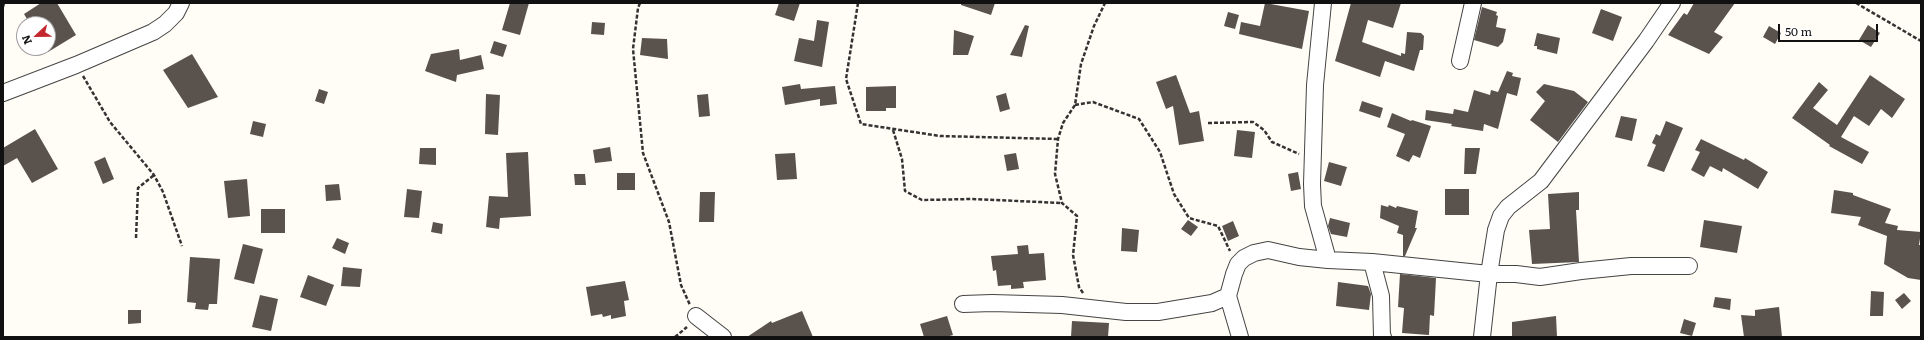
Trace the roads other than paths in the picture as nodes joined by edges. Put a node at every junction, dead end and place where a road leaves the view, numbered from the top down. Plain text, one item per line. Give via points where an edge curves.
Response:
1 (181, 3) edge
2 (1322, 3) edge
3 (1473, 3) edge
4 (1672, 3) edge
5 (1460, 61) dead end
6 (3, 93) edge
7 (1328, 260) junction
8 (1372, 262) junction
9 (1689, 266) dead end
10 (1489, 274) junction
11 (1228, 296) junction
12 (963, 304) dead end
13 (696, 316) road end
14 (723, 337) edge
15 (1240, 337) edge
16 (1382, 337) edge
17 (1482, 337) edge

1 - 6 street via 176,13 153,32
2 - 7 street via 1315,85 1313,206
3 - 5 street
4 - 10 street via 1541,181 1508,207 1501,216 1496,230
7 - 8 street
7 - 11 street via 1268,250 1254,253 1238,264
8 - 10 street
8 - 16 street via 1381,296
9 - 10 street via 1645,266 1540,277
10 - 17 street
11 - 12 street via 1212,302 1158,312 1126,312 1062,305
11 - 15 street
13 - 14 street

